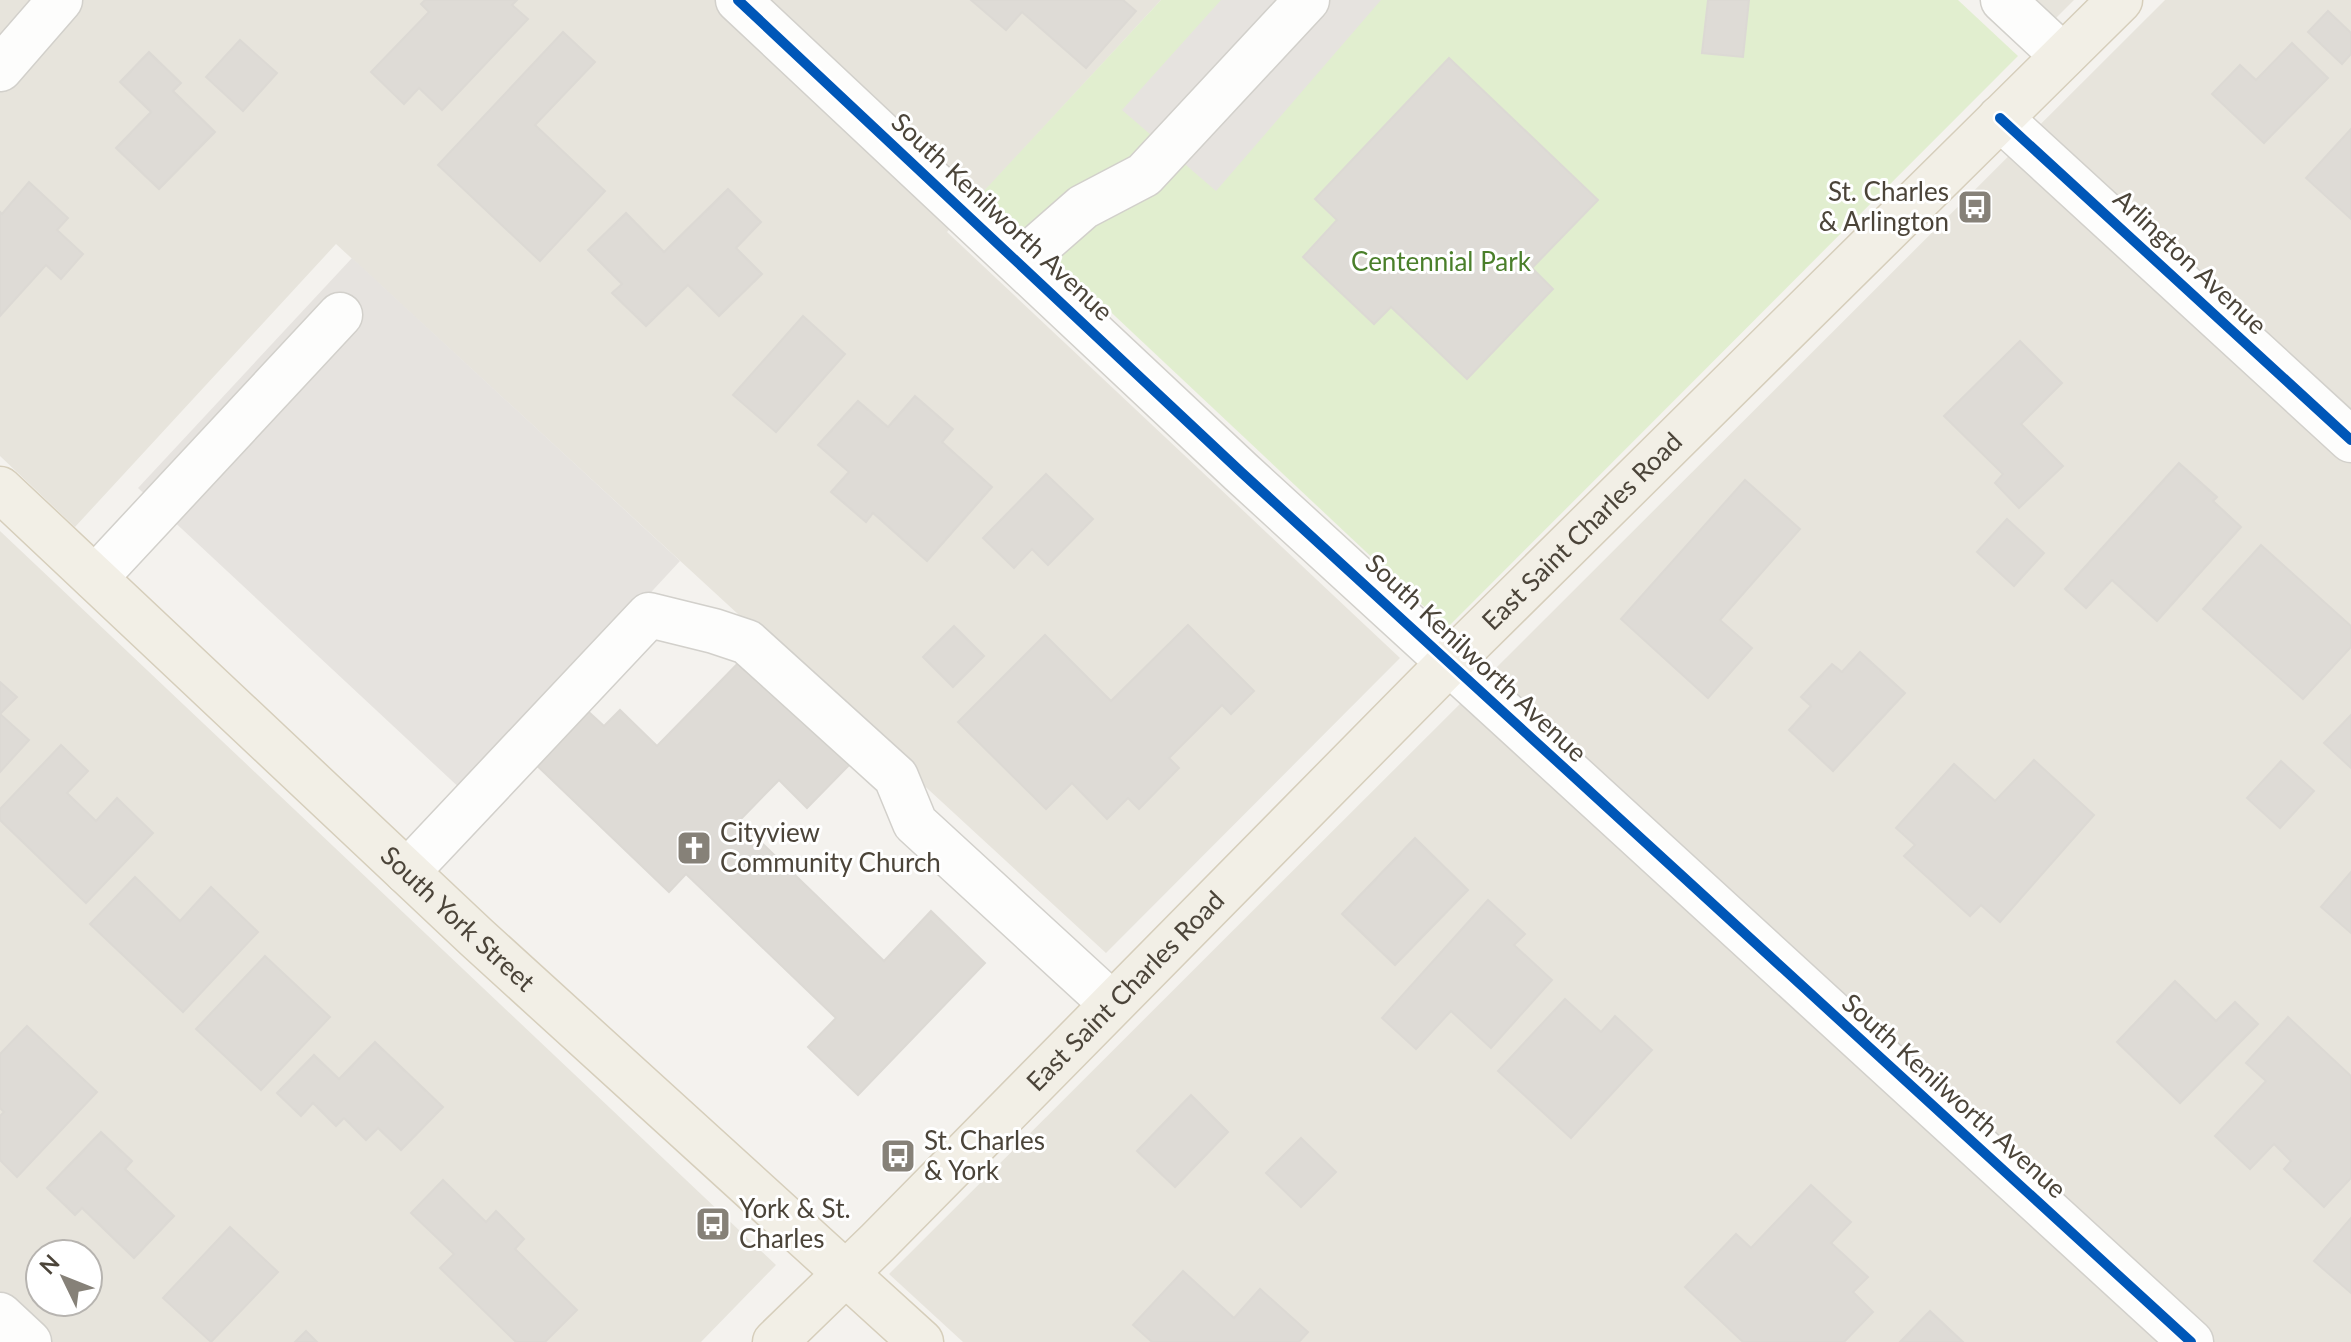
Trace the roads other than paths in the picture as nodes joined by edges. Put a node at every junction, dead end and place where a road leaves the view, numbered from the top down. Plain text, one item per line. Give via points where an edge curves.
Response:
1 (60, 0) edge
2 (738, 0) edge
3 (1307, 0) edge
4 (2003, 0) edge
5 (2120, 0) edge
6 (2063, 56) junction
7 (0, 69) edge
8 (2000, 118) junction
9 (1019, 263) junction
10 (340, 315) dead end
11 (2351, 440) edge
12 (4, 500) edge
13 (95, 578) junction
14 (1449, 663) junction
15 (407, 872) junction
16 (1112, 1004) junction
17 (846, 1273) junction
18 (0, 1315) edge
19 (29, 1342) edge
20 (775, 1342) edge
21 (921, 1342) edge
22 (2191, 1342) edge

1 - 7 street
2 - 9 street, South Kenilworth Avenue
3 - 9 street via 1144,175 1083,207
4 - 6 street
5 - 6 main road, East Saint Charles Road
6 - 8 main road, East Saint Charles Road
8 - 11 street, Arlington Avenue
8 - 14 main road, East Saint Charles Road
9 - 14 street, South Kenilworth Avenue
10 - 13 street
12 - 13 main road, South York Street
13 - 15 main road, South York Street
14 - 16 main road, East Saint Charles Road
14 - 22 street, South Kenilworth Avenue
15 - 16 street via 649,615 747,642 896,777 915,823
15 - 17 main road, South York Street
16 - 17 main road, East Saint Charles Road
17 - 20 main road, East Saint Charles Road
17 - 21 main road, South York Street
18 - 19 street

